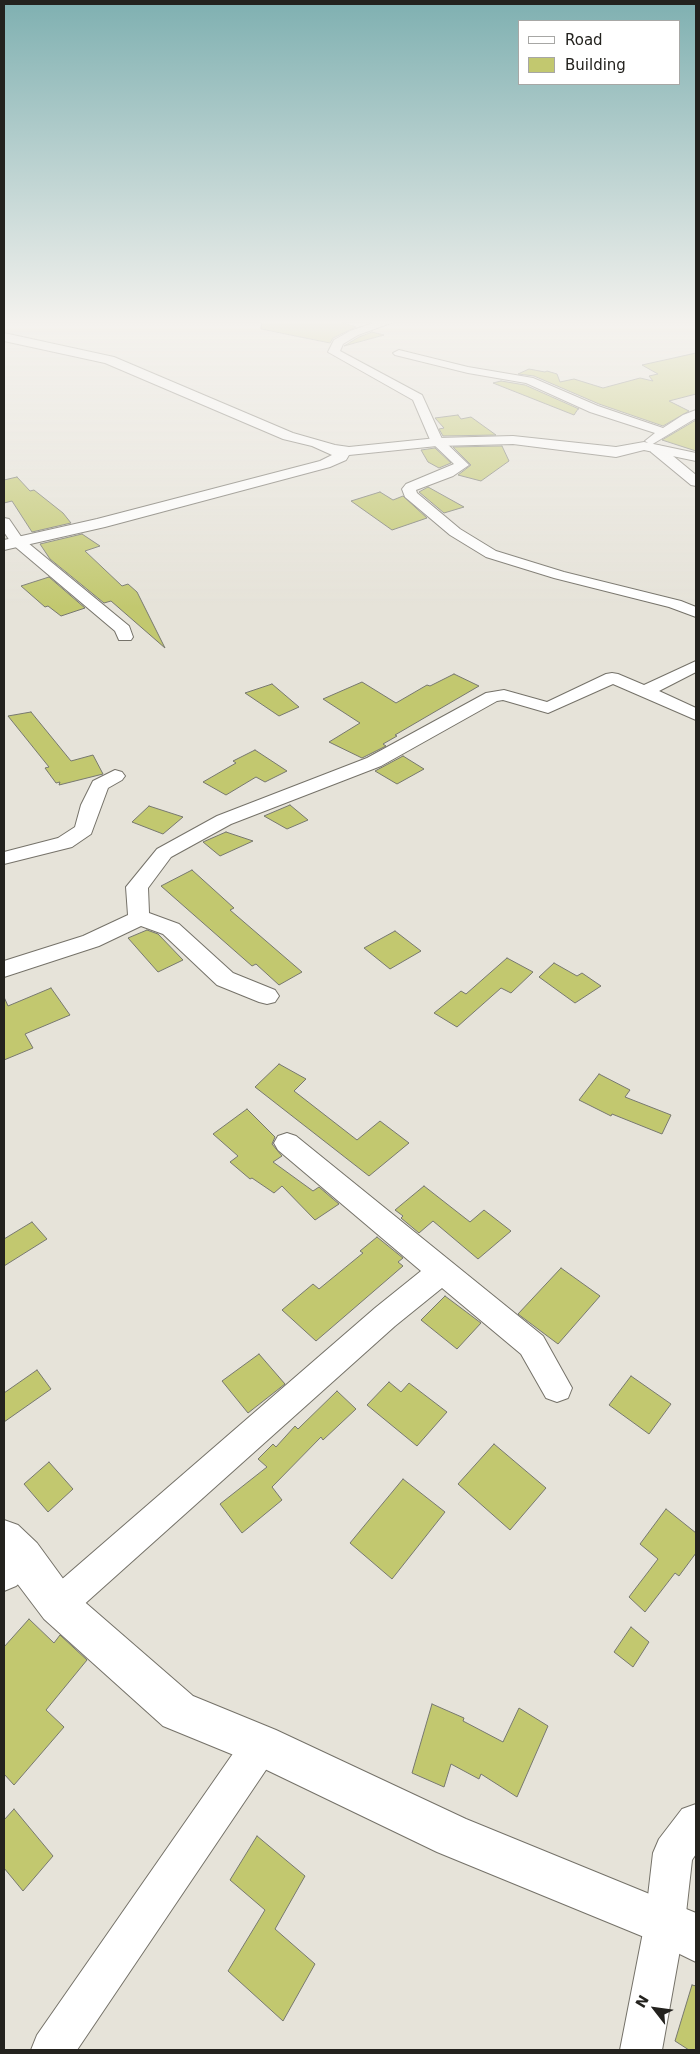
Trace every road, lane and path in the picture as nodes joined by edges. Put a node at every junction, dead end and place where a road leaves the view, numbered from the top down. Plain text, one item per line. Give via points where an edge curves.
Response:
1 (241, 416) edge
2 (427, 416) edge
3 (617, 416) edge
4 (693, 416) edge
5 (664, 432) junction
6 (439, 442) junction
7 (650, 448) junction
8 (332, 449) junction
9 (696, 457) edge
10 (696, 482) edge
11 (4, 522) edge
12 (10, 543) edge
13 (696, 612) edge
14 (125, 637) dead end
15 (696, 666) edge
16 (645, 691) junction
17 (696, 715) edge
18 (114, 776) dead end
19 (4, 858) edge
20 (139, 918) junction
21 (4, 969) edge
22 (267, 996) dead end
23 (287, 1143) dead end
24 (442, 1271) junction
25 (557, 1388) dead end
26 (10, 1556) edge
27 (58, 1605) junction
28 (261, 1745) junction
29 (696, 1823) edge
30 (681, 1930) edge
31 (52, 2050) edge
32 (642, 2050) edge

1 - 8 street via 288,436
2 - 6 street
3 - 5 street
4 - 5 street
5 - 7 street
6 - 7 street via 513,440 616,452
6 - 8 street
6 - 13 street via 462,465 409,489 410,494 456,532 491,554
7 - 9 street
7 - 10 street
8 - 12 street via 341,457 325,464 108,521
11 - 12 street
12 - 14 street via 123,630
15 - 16 street
16 - 17 street
16 - 20 street via 612,678 548,708 504,695 492,697 374,762 224,820 164,853 137,887
18 - 19 street via 100,785 90,805 84,830 65,843
20 - 21 street via 91,941
20 - 22 street via 171,929 225,979
23 - 24 street
24 - 25 street via 532,1345
24 - 27 street via 385,1317
26 - 27 street
27 - 28 street via 178,1711
28 - 30 street via 453,1836
28 - 31 street
29 - 30 street via 673,1854
30 - 32 street

